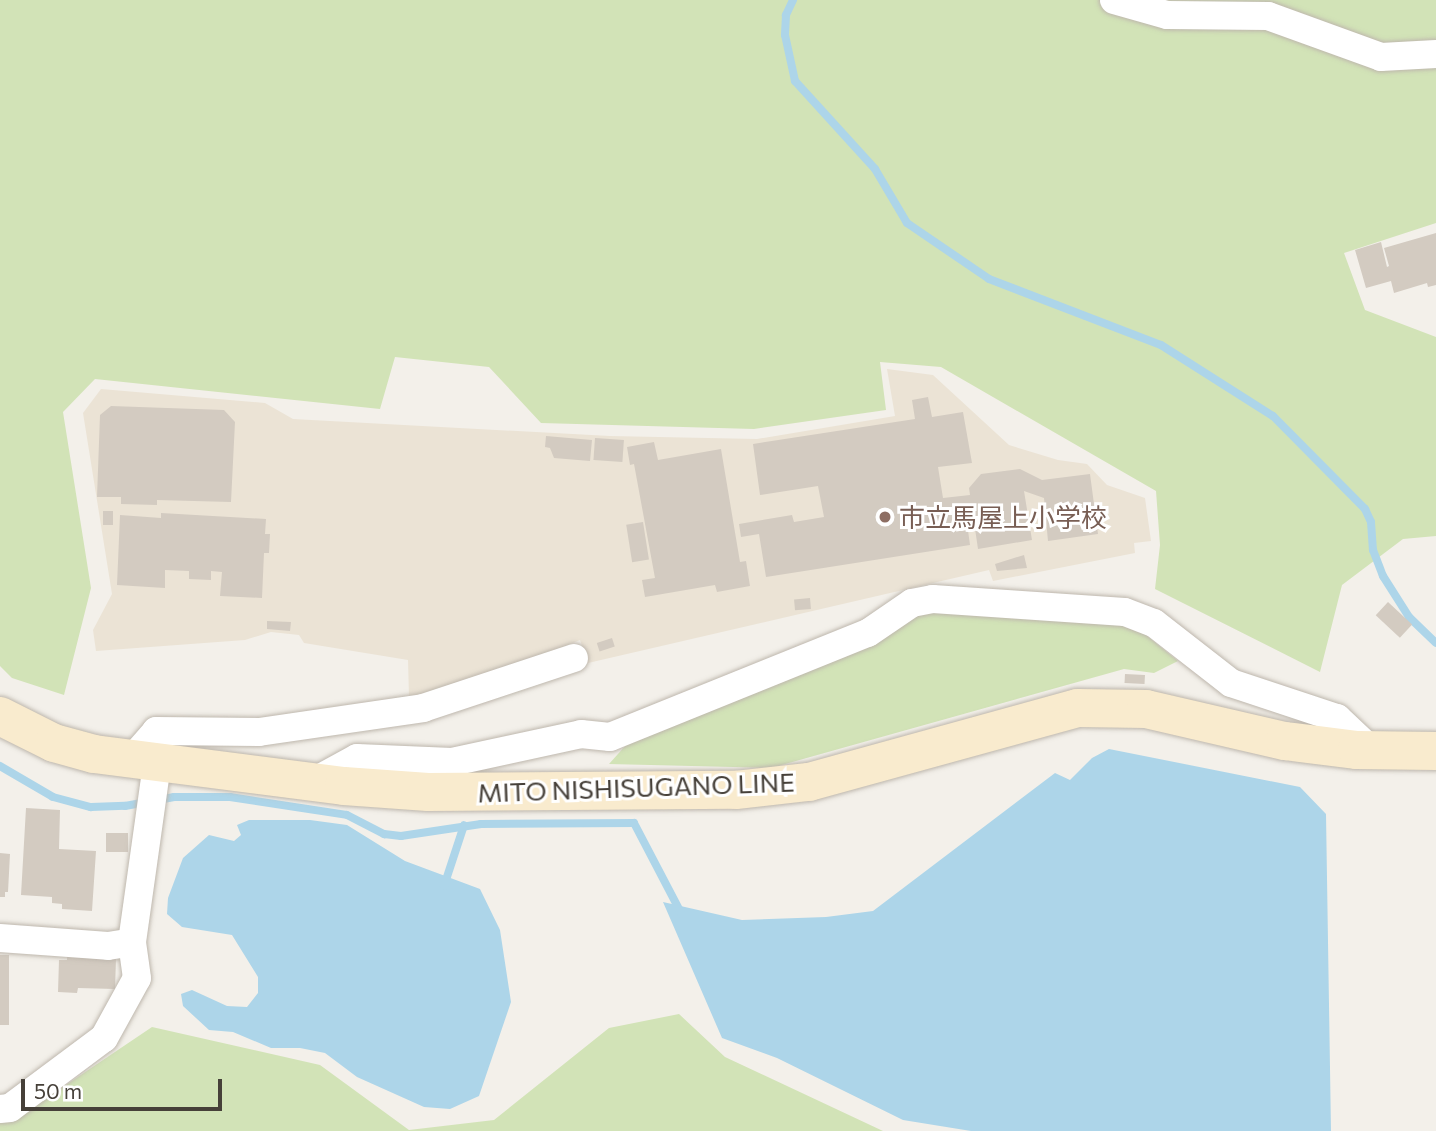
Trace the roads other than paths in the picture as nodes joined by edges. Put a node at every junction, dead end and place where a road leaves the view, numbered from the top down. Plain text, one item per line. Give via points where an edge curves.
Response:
1 (1114, 0) edge
2 (1436, 54) edge
3 (574, 658) dead end
4 (0, 716) edge
5 (1371, 750) junction
6 (1436, 751) edge
7 (148, 782) junction
8 (313, 782) junction
9 (0, 938) edge
10 (132, 942) junction
11 (0, 1110) edge

1 - 2 street via 1167,15 1268,16 1381,57
3 - 7 street via 423,708 259,732 156,731
4 - 7 main road, MITO NISHISUGANO LINE via 54,743 94,754
5 - 6 main road, MITO NISHISUGANO LINE
5 - 8 main road, MITO NISHISUGANO LINE via 1285,741 1146,709 1078,708 809,782 736,790 428,792
5 - 8 street via 1337,718 1231,683 1154,622 1125,612 933,599 912,603 868,633 610,737 581,734 452,762 357,758
7 - 8 main road, MITO NISHISUGANO LINE
7 - 10 street
9 - 10 street via 108,946
10 - 11 street via 136,978 104,1038 10,1108

